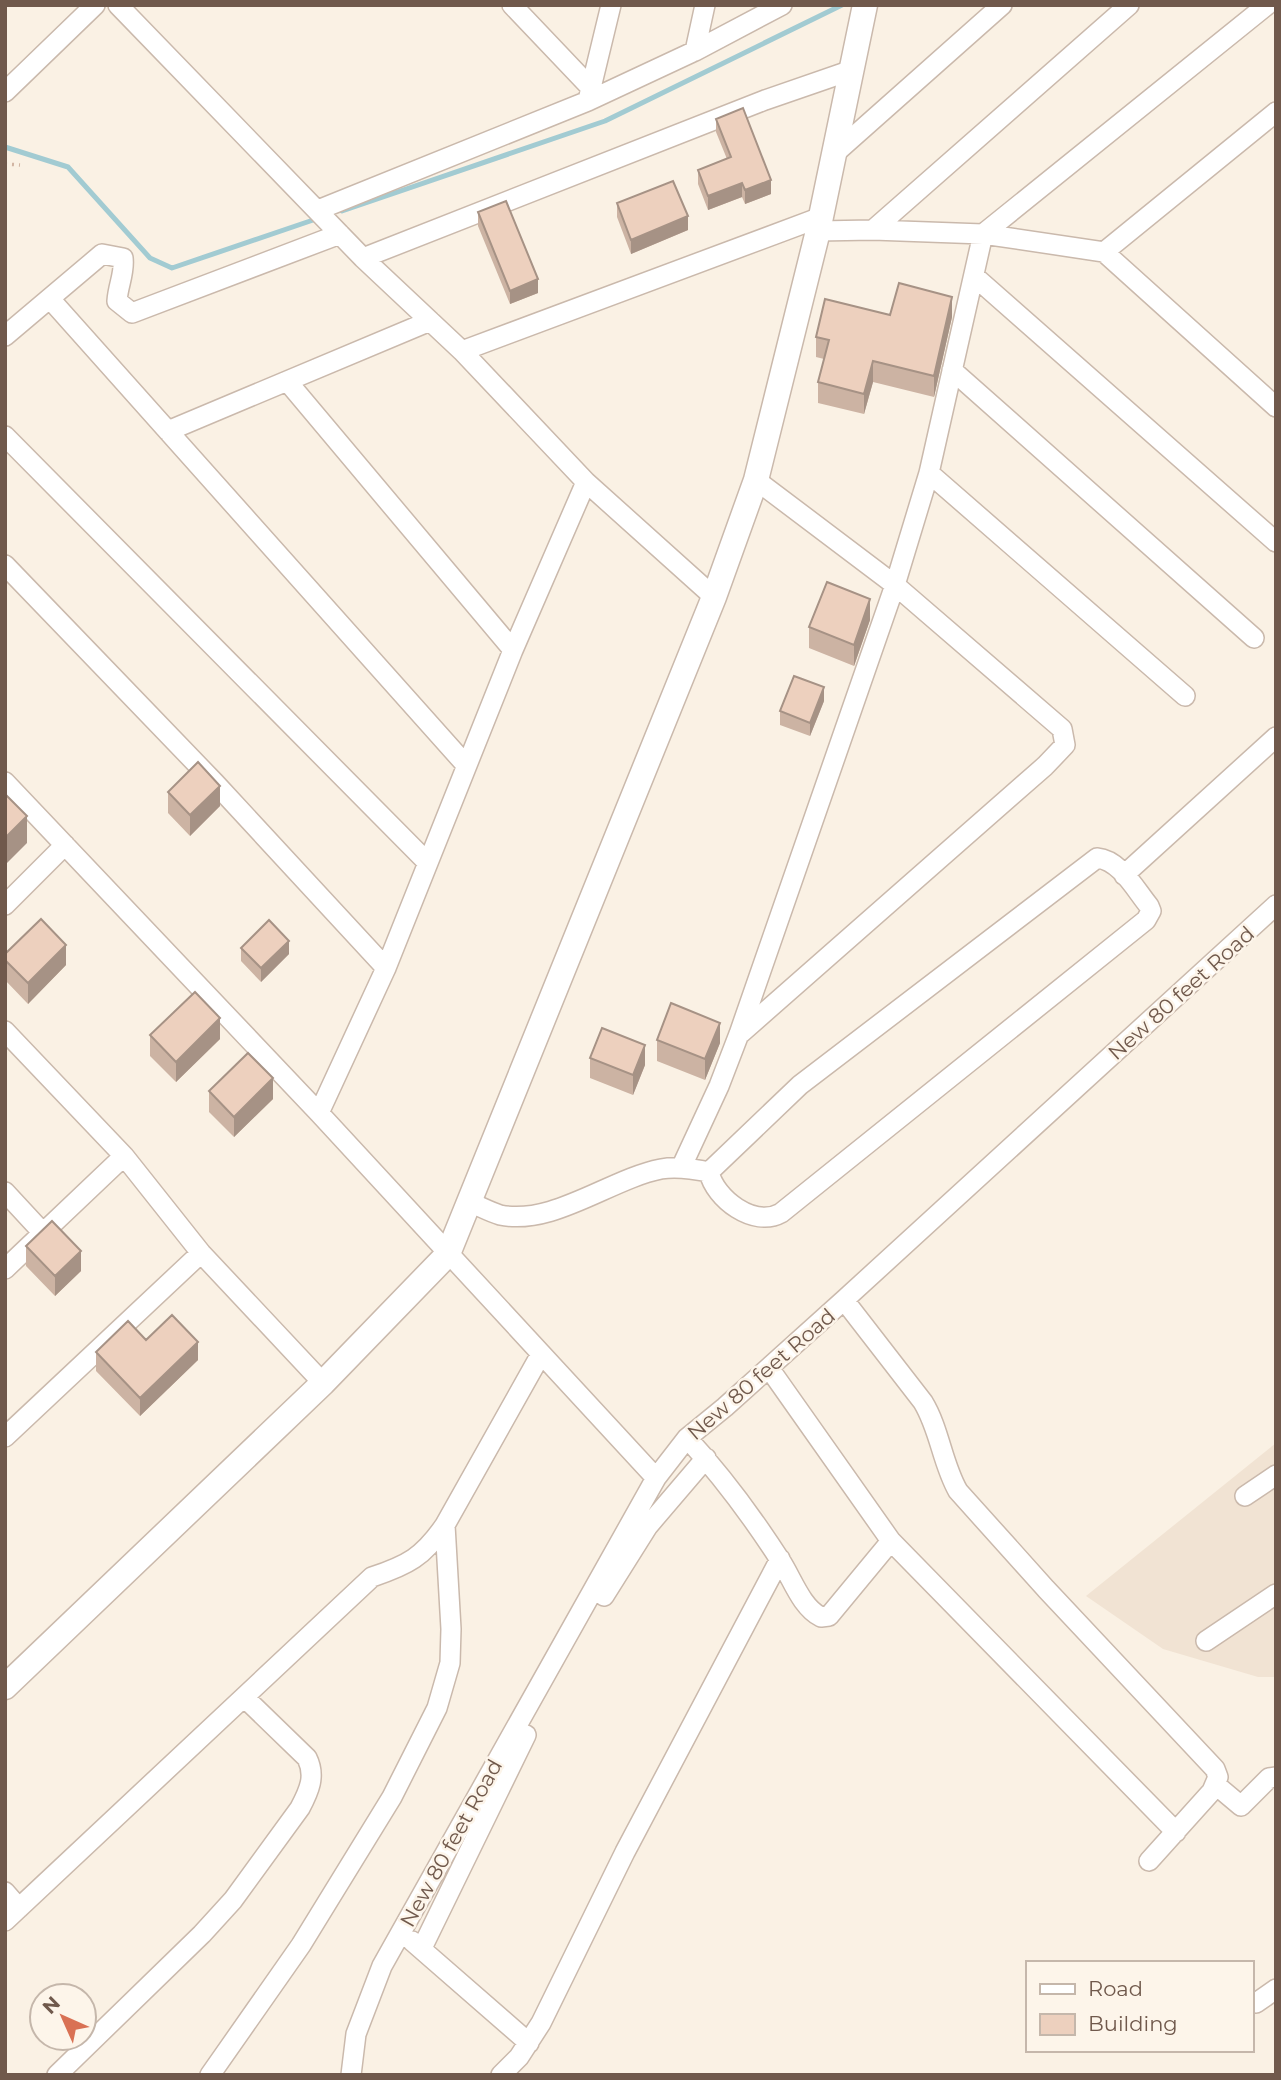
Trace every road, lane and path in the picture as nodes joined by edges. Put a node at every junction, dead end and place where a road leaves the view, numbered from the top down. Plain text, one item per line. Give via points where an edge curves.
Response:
1 (95, 5) edge
2 (118, 5) edge
3 (512, 5) edge
4 (611, 5) edge
5 (705, 5) edge
6 (782, 5) edge
7 (865, 5) edge
8 (1002, 5) edge
9 (1129, 5) edge
10 (1267, 5) edge
11 (695, 51) junction
12 (852, 70) junction
13 (7, 88) edge
14 (589, 94) junction
15 (1276, 112) edge
16 (833, 155) junction
17 (5, 164) edge
18 (20, 165) dead end
19 (318, 210) junction
20 (819, 224) junction
21 (873, 230) junction
22 (340, 234) junction
23 (984, 234) junction
24 (1104, 252) junction
25 (363, 258) junction
26 (974, 276) junction
27 (51, 300) junction
28 (430, 321) junction
29 (5, 336) edge
30 (462, 351) junction
31 (952, 370) junction
32 (287, 381) junction
33 (1276, 407) edge
34 (168, 431) junction
35 (5, 436) edge
36 (929, 473) junction
37 (756, 480) junction
38 (586, 482) junction
39 (1276, 542) edge
40 (5, 565) edge
41 (895, 586) junction
42 (714, 597) junction
43 (1254, 638) dead end
44 (513, 650) junction
45 (1185, 696) dead end
46 (1276, 737) edge
47 (466, 765) junction
48 (5, 782) edge
49 (65, 845) junction
50 (427, 862) junction
51 (1124, 875) junction
52 (5, 905) edge
53 (1276, 905) edge
54 (386, 968) junction
55 (5, 1031) edge
56 (739, 1034) junction
57 (319, 1113) junction
58 (124, 1156) junction
59 (681, 1168) junction
60 (709, 1172) junction
61 (5, 1192) edge
62 (470, 1202) junction
63 (43, 1233) junction
64 (201, 1253) junction
65 (449, 1254) junction
66 (5, 1269) edge
67 (844, 1300) junction
68 (541, 1354) junction
69 (769, 1368) junction
70 (324, 1383) junction
71 (5, 1437) edge
72 (687, 1437) junction
73 (706, 1458) junction
74 (1276, 1475) edge
75 (656, 1478) junction
76 (1245, 1496) dead end
77 (444, 1525) junction
78 (891, 1541) junction
79 (780, 1559) junction
80 (1276, 1594) edge
81 (1206, 1641) dead end
82 (5, 1687) edge
83 (244, 1697) junction
84 (1276, 1777) edge
85 (1216, 1785) junction
86 (1176, 1832) junction
87 (1149, 1861) dead end
88 (5, 1892) edge
89 (12, 1915) edge
90 (400, 1932) junction
91 (422, 1948) junction
92 (1276, 1989) edge
93 (1256, 2003) dead end
94 (529, 2043) junction
95 (57, 2075) edge
96 (210, 2075) edge
97 (351, 2075) edge
98 (501, 2075) edge

1 - 13 street
2 - 19 street
3 - 14 street
4 - 14 street
5 - 11 street
6 - 11 street
7 - 12 street
8 - 16 street
9 - 21 street
10 - 23 street
11 - 14 street
12 - 16 street
12 - 25 street
14 - 19 street
15 - 24 street
16 - 20 street
17 - 18 path
19 - 22 street
20 - 21 street
20 - 30 street
20 - 37 street
21 - 23 street
22 - 25 street
22 - 27 street via 132,313 117,301 124,258 102,254
23 - 24 street
23 - 26 street
24 - 33 street
25 - 28 street
26 - 31 street
26 - 39 street
27 - 29 street
27 - 34 street
28 - 30 street
28 - 32 street
30 - 38 street
31 - 36 street
31 - 43 street
32 - 34 street
32 - 44 street
34 - 47 street
35 - 50 street
36 - 41 street
36 - 45 street
37 - 41 street
37 - 42 street
38 - 42 street
38 - 44 street
40 - 54 street
41 - 56 street
41 - 56 street via 1062,729 1065,745
42 - 62 street
44 - 47 street
46 - 51 street
47 - 50 street
48 - 49 street
49 - 52 street
49 - 57 street
50 - 54 street
51 - 60 street via 1107,859 1097,858 1088,864 800,1085
51 - 60 street via 1149,906 1146,920 781,1213 766,1218 736,1207 711,1181
53 - 67 street, New 80 feet Road
54 - 57 street
55 - 58 street
56 - 59 street
57 - 65 street
58 - 63 street
58 - 64 street
59 - 60 street
59 - 62 street via 660,1169 524,1216 499,1214
61 - 63 street
62 - 65 street
63 - 66 street
64 - 70 street
64 - 71 street
65 - 68 street
65 - 70 street
67 - 69 street, New 80 feet Road
67 - 85 street via 933,1418 949,1476 958,1491 1215,1769
68 - 75 street
68 - 77 street
69 - 72 street, New 80 feet Road
69 - 78 street
70 - 82 street
72 - 73 street
72 - 75 street, New 80 feet Road
73 - 79 street
73 - 91 street via 648,1526 588,1619 518,1749
74 - 76 street
75 - 90 street, New 80 feet Road
77 - 83 street via 415,1558 372,1577
77 - 96 street via 450,1663 437,1708 392,1797 301,1945
78 - 79 street via 829,1616 821,1617 809,1608
78 - 86 street
79 - 94 street
80 - 81 street
83 - 89 street
83 - 95 street via 307,1758 312,1777 308,1793 233,1900
84 - 85 street via 1269,1778 1241,1806
85 - 86 street
86 - 87 street
88 - 89 street
90 - 91 street
90 - 97 street, New 80 feet Road via 356,2034
91 - 94 street
92 - 93 street
94 - 98 street

